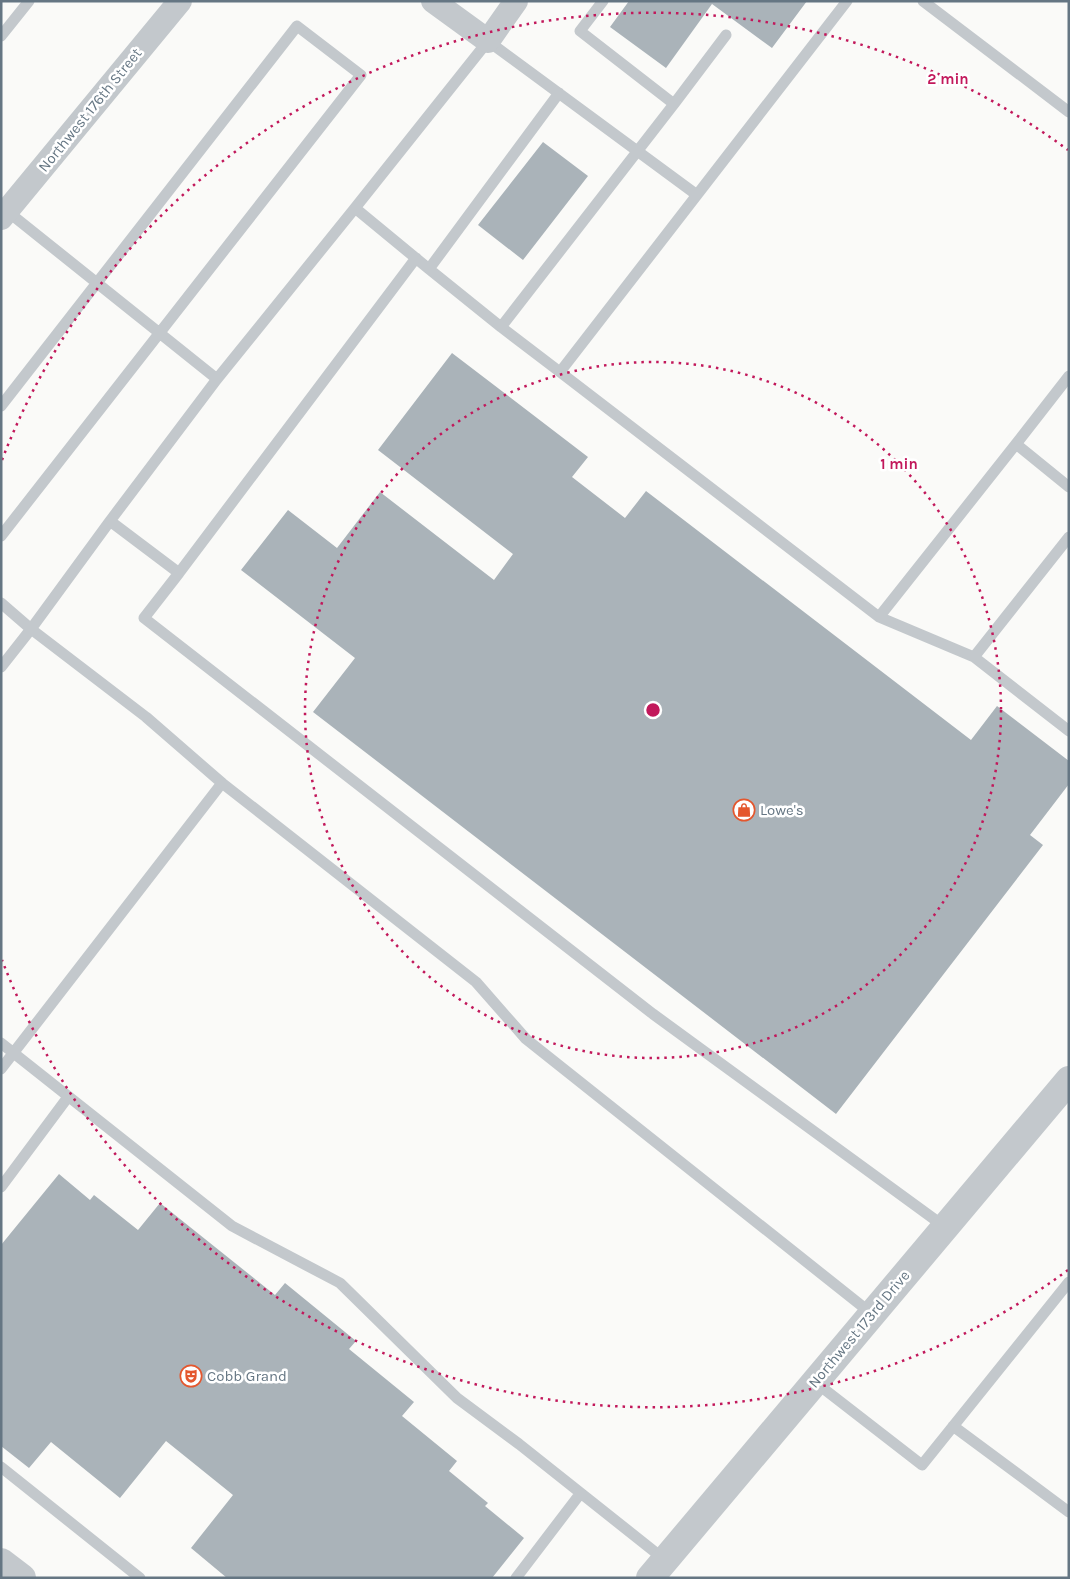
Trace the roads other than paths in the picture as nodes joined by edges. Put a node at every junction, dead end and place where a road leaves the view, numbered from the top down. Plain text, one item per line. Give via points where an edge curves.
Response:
1 (29, 1) edge
2 (180, 1) edge
3 (433, 1) edge
4 (516, 1) edge
5 (603, 1) edge
6 (848, 1) edge
7 (923, 1) edge
8 (459, 8) edge
9 (726, 35) dead end
10 (1, 36) edge
11 (488, 41) junction
12 (559, 93) junction
13 (674, 104) junction
14 (1069, 112) edge
15 (637, 150) junction
16 (697, 195) junction
17 (355, 208) junction
18 (4, 215) edge
19 (416, 258) junction
20 (429, 269) junction
21 (97, 283) junction
22 (501, 327) junction
23 (159, 333) junction
24 (560, 372) junction
25 (1069, 376) edge
26 (217, 379) junction
27 (1, 406) edge
28 (1016, 444) junction
29 (1069, 487) edge
30 (110, 521) junction
31 (1, 536) edge
32 (1069, 537) edge
33 (179, 573) junction
34 (1, 603) edge
35 (879, 617) junction
36 (31, 629) junction
37 (974, 657) junction
38 (1, 667) edge
39 (1069, 732) edge
40 (222, 783) junction
41 (1, 1043) edge
42 (13, 1053) junction
43 (1, 1069) edge
44 (1069, 1080) edge
45 (68, 1097) junction
46 (1, 1187) edge
47 (945, 1227) junction
48 (1069, 1282) edge
49 (872, 1314) junction
50 (815, 1382) junction
51 (953, 1426) junction
52 (1, 1467) edge
53 (580, 1494) junction
54 (1069, 1512) edge
55 (1, 1562) edge
56 (658, 1569) edge
57 (22, 1578) edge
58 (140, 1578) edge
59 (516, 1578) edge

1 - 10 lane
2 - 18 street, Northwest 176th Street
3 - 8 street
4 - 11 street
5 - 13 lane via 580,31
6 - 16 lane
7 - 14 lane
8 - 11 street
9 - 13 lane
11 - 12 lane
11 - 17 lane
12 - 15 lane
12 - 20 lane
13 - 15 lane
15 - 16 lane
15 - 22 lane
16 - 24 lane
17 - 19 lane
17 - 26 lane
18 - 21 lane
19 - 20 lane
19 - 33 lane
20 - 22 lane
21 - 23 lane
21 - 23 lane via 297,26 361,75
21 - 27 lane
22 - 24 lane
23 - 26 lane
23 - 31 lane
24 - 35 lane
25 - 28 lane
26 - 30 lane
28 - 29 lane
28 - 35 lane
30 - 33 lane
30 - 36 lane
32 - 37 lane
33 - 47 lane via 144,618 653,1014
34 - 36 lane
35 - 37 lane
36 - 38 lane
36 - 40 lane via 146,717
37 - 39 lane
40 - 42 lane
40 - 49 lane via 476,982 526,1039
41 - 42 lane
42 - 43 lane
42 - 45 lane
44 - 47 street, Northwest 173rd Drive
45 - 46 lane
45 - 53 lane via 232,1226 340,1283 457,1398
47 - 49 street, Northwest 173rd Drive
48 - 51 lane
49 - 50 street, Northwest 173rd Drive
50 - 51 lane via 922,1464
50 - 56 street, Northwest 173rd Drive
51 - 54 lane
52 - 58 lane
53 - 56 lane
53 - 59 lane
55 - 57 street

